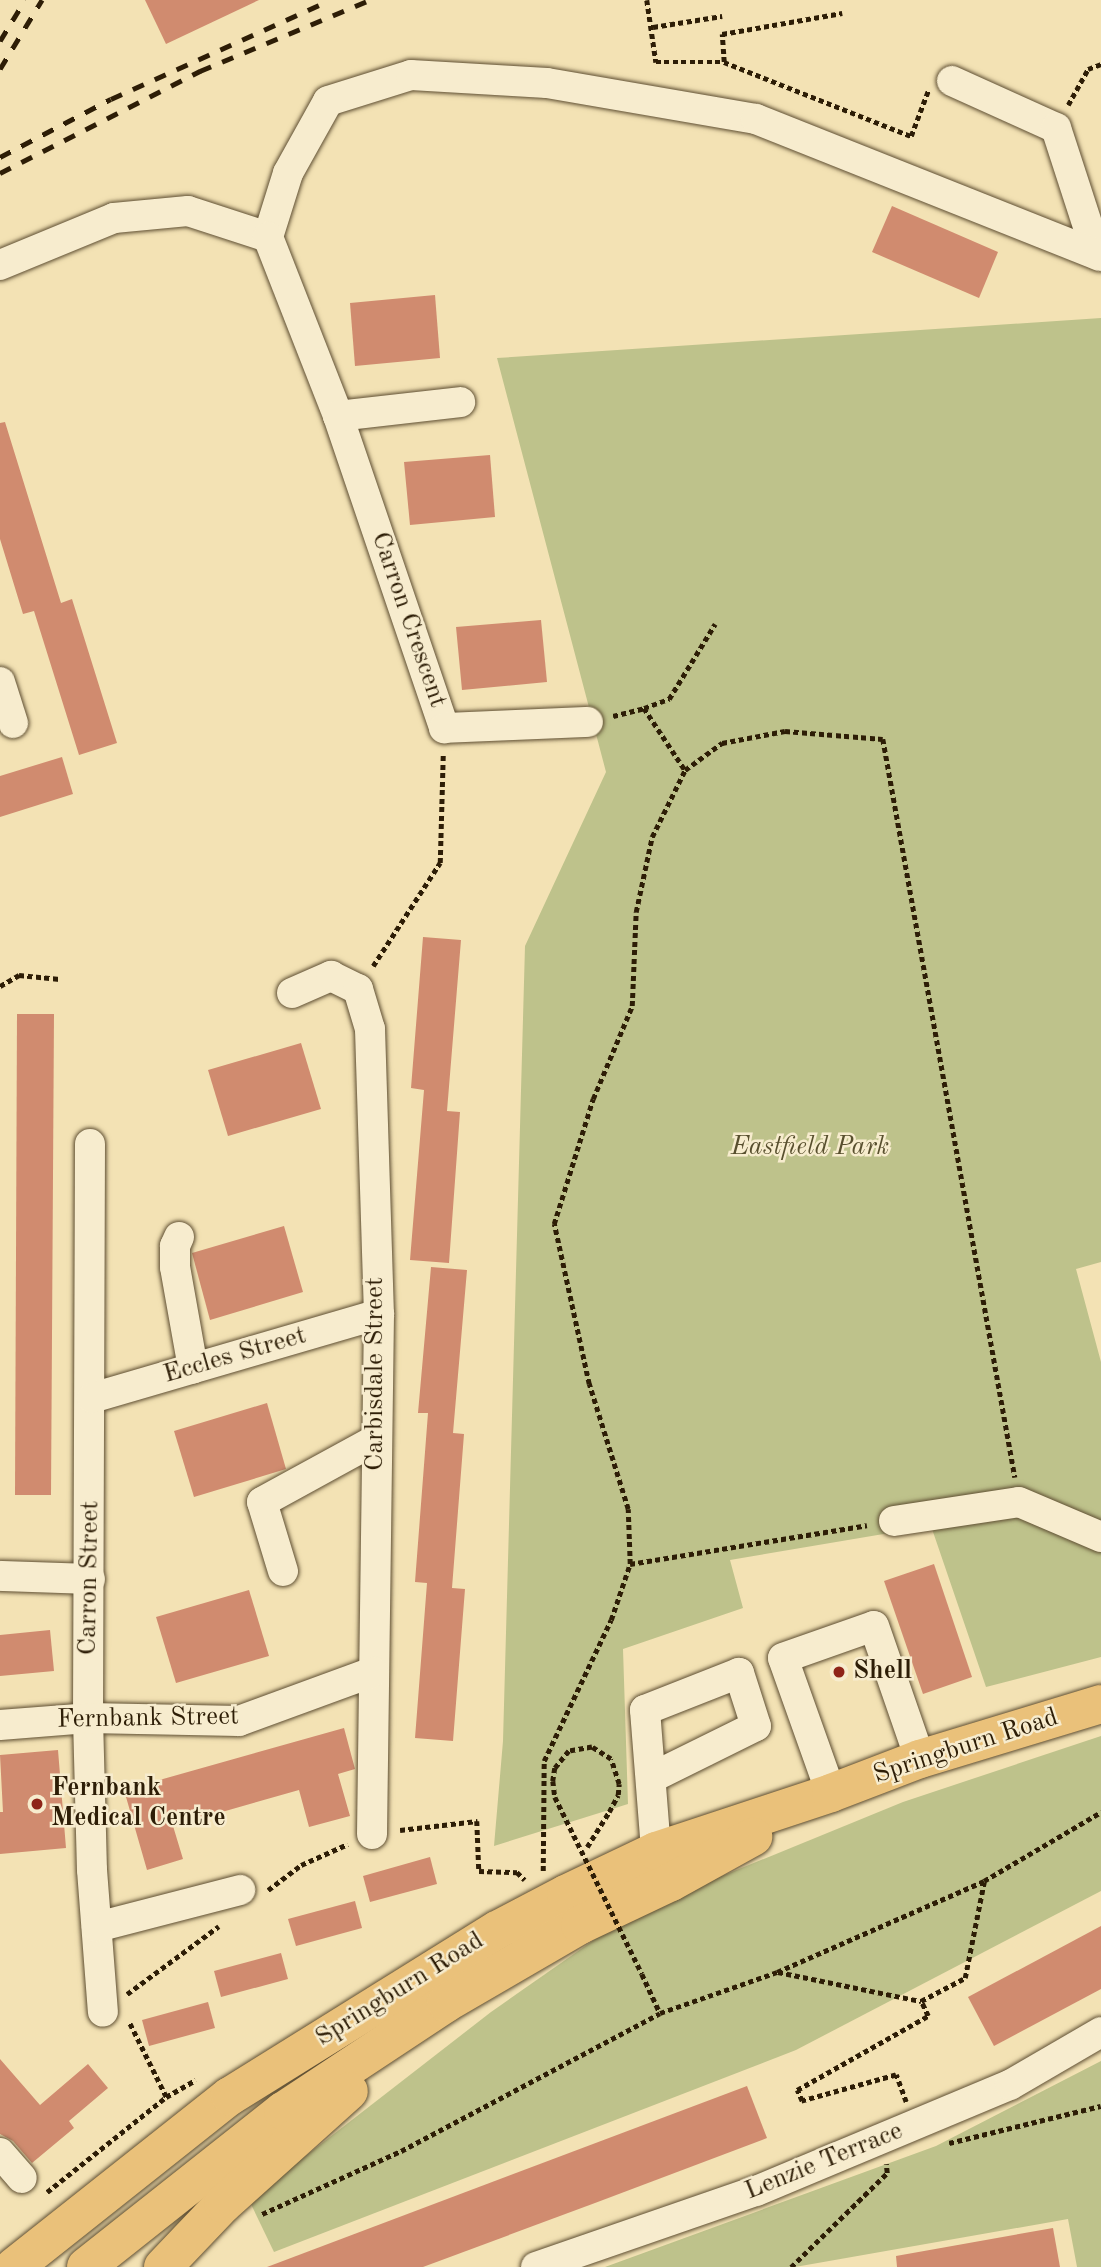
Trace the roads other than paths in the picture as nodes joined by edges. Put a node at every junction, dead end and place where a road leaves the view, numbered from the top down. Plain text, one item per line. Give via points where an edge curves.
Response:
1 (952, 80) road end
2 (268, 237) junction
3 (1099, 255) edge
4 (0, 265) edge
5 (460, 402) dead end
6 (338, 416) junction
7 (0, 682) edge
8 (588, 722) road end
9 (13, 723) dead end
10 (292, 993) dead end
11 (90, 1144) dead end
12 (179, 1237) dead end
13 (379, 1314) junction
14 (193, 1368) junction
15 (92, 1398) junction
16 (377, 1439) junction
17 (894, 1521) road end
18 (1101, 1537) edge
19 (283, 1571) dead end
20 (0, 1576) edge
21 (90, 1579) junction
22 (373, 1672) junction
23 (1101, 1704) edge
24 (88, 1718) junction
25 (0, 1725) edge
26 (920, 1759) junction
27 (650, 1778) dead end
28 (831, 1793) junction
29 (372, 1833) road end
30 (656, 1851) junction
31 (249, 1893) road end
32 (97, 1927) junction
33 (446, 2003) junction
34 (111, 2006) road end
35 (1101, 2032) edge
36 (0, 2153) edge
37 (33, 2187) road end
38 (62, 2227) junction
39 (0, 2244) edge
40 (14, 2267) edge
41 (86, 2267) edge
42 (163, 2267) edge
43 (536, 2267) edge

1 - 3 street via 1056,128
2 - 3 street via 288,173 328,101 411,75 547,83 756,119
2 - 4 street via 188,211 114,218
2 - 6 street, Carron Crescent
5 - 6 street
6 - 8 street, Carron Crescent via 444,728
7 - 9 street
10 - 13 street, Carbisdale Street via 331,976 358,989 370,1029
11 - 15 street, Carron Street
12 - 14 street via 175,1267
13 - 14 street, Eccles Street
13 - 16 street, Carbisdale Street
14 - 15 street, Eccles Street
15 - 21 street, Carron Street
16 - 19 street via 262,1502
16 - 22 street, Carbisdale Street
17 - 18 street via 1019,1502
20 - 21 street
21 - 24 street, Carron Street
22 - 24 street, Fernbank Street via 239,1721
22 - 29 street, Carbisdale Street
23 - 26 main road, Springburn Road
24 - 25 street, Fernbank Street
24 - 32 street, Carron Street
26 - 28 main road, Springburn Road
26 - 28 street via 874,1626 783,1658
27 - 30 street
28 - 30 main road, Springburn Road
28 - 33 main road, Springburn Road via 671,1882 580,1925
30 - 38 main road, Springburn Road via 497,1930 230,2096
31 - 32 street
32 - 34 street, Carron Street
33 - 41 main road, Springburn Road via 284,2111
33 - 42 main road via 223,2204
35 - 43 street, Lenzie Terrace via 1010,2085 756,2192
36 - 37 street
38 - 39 main road
38 - 40 main road, Springburn Road

